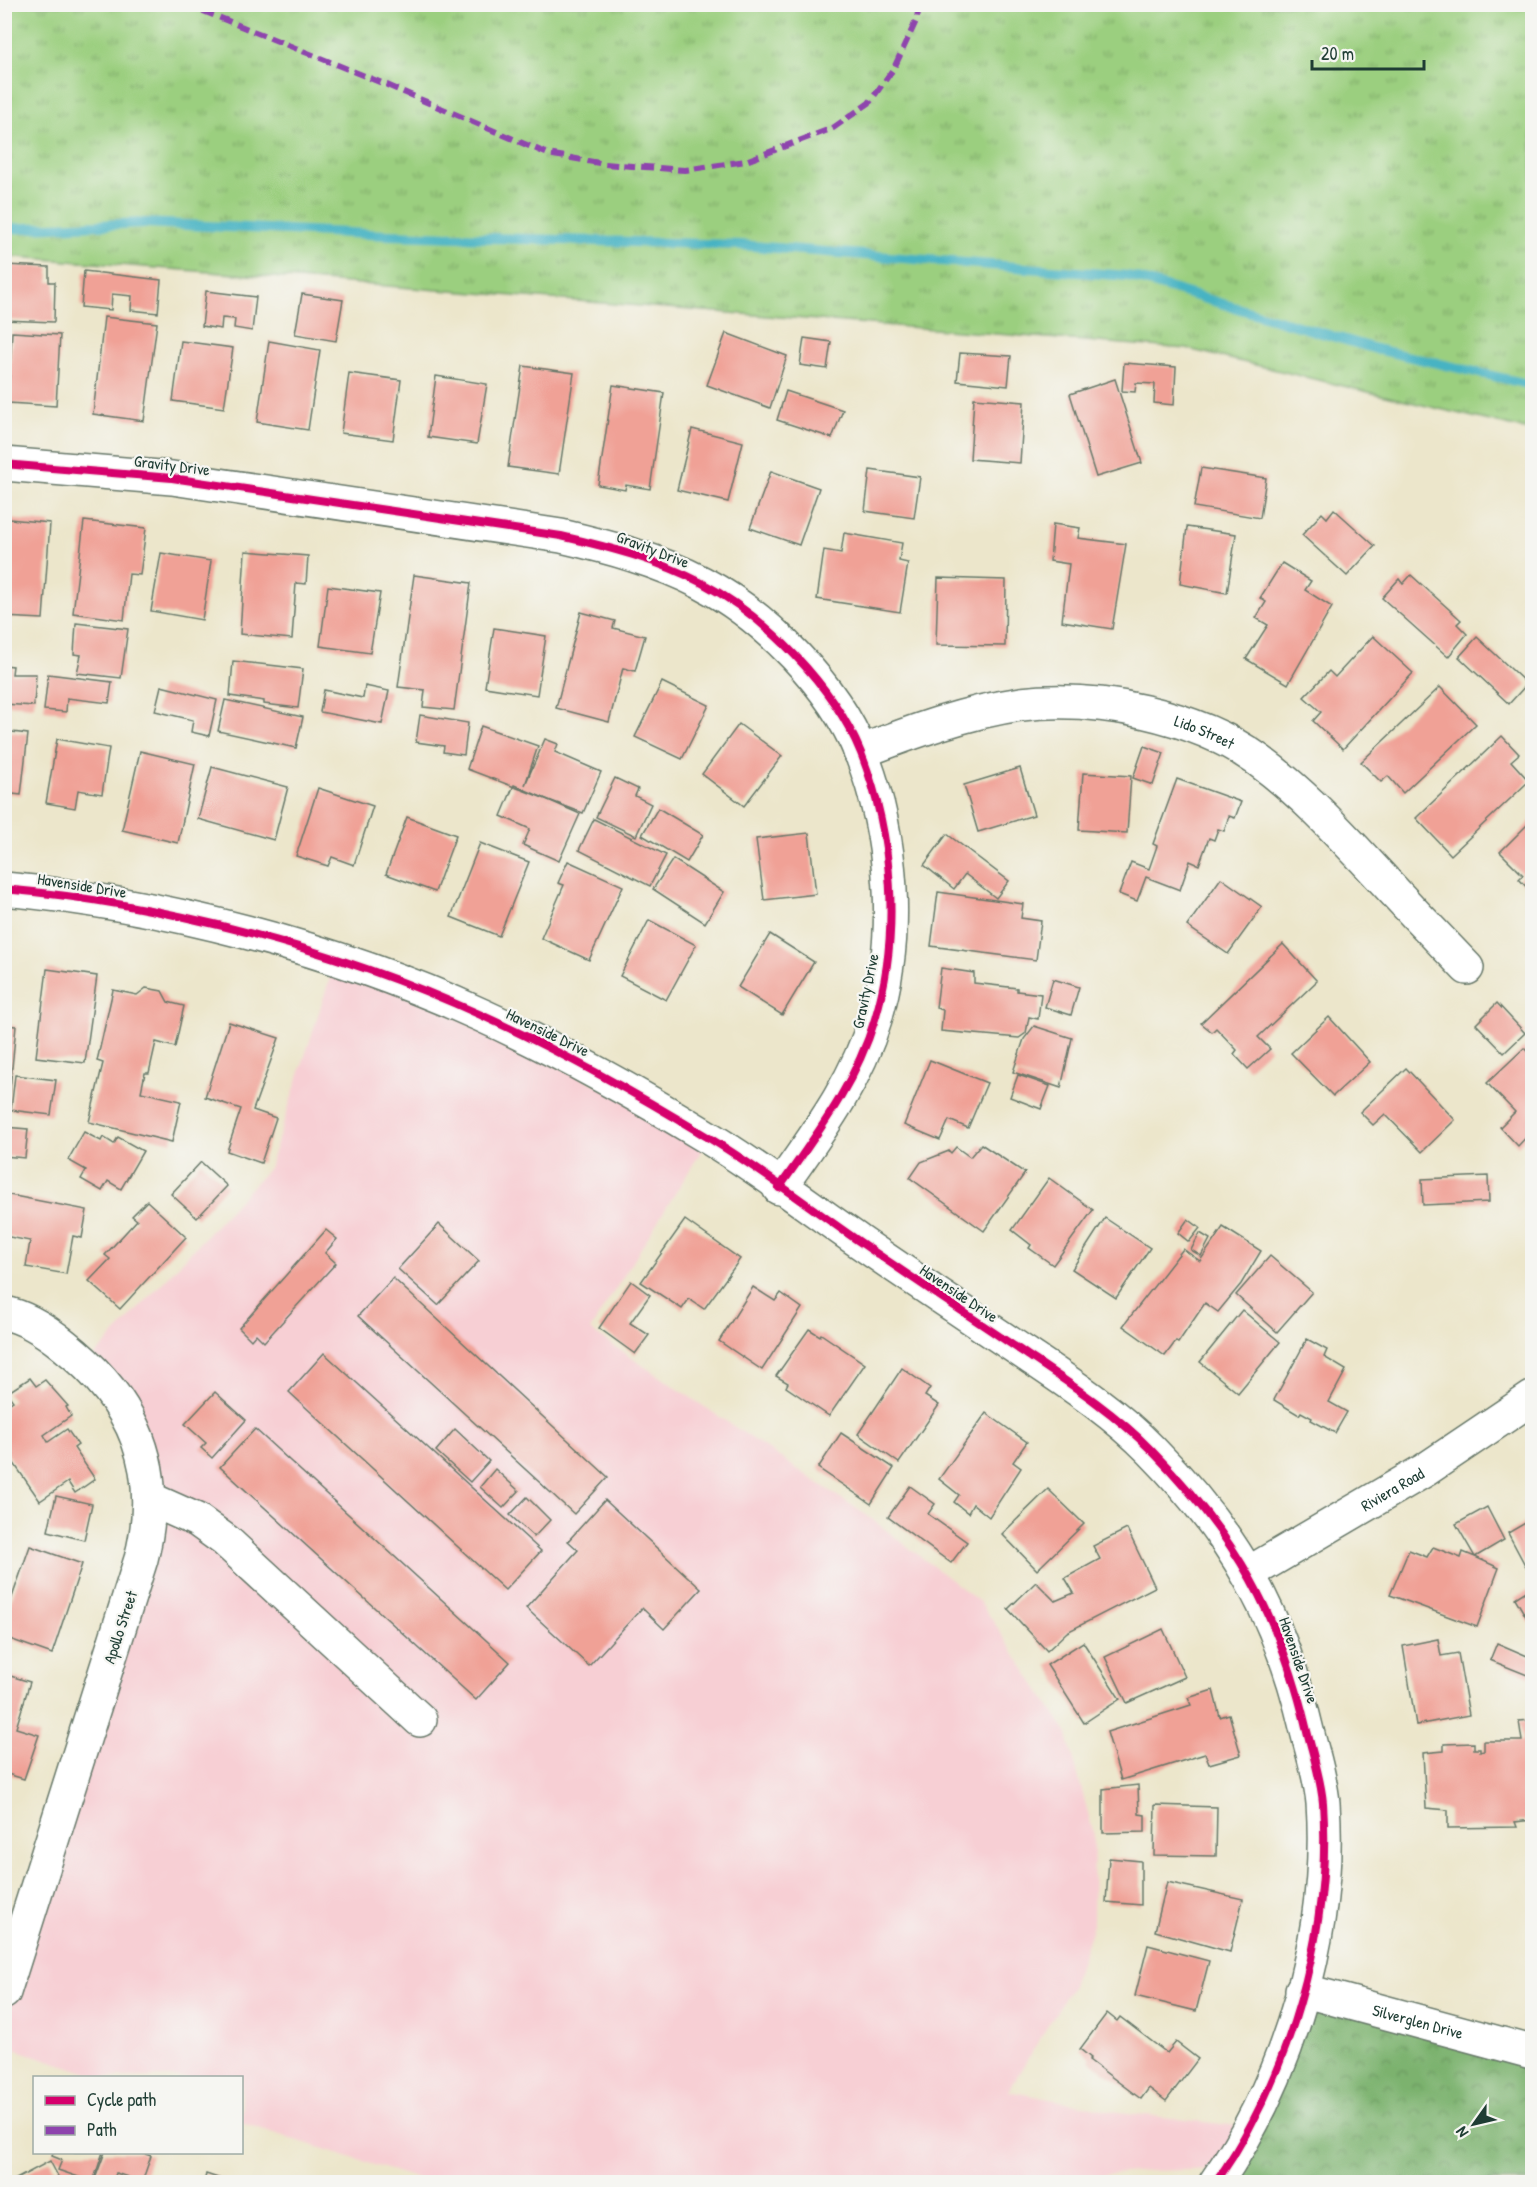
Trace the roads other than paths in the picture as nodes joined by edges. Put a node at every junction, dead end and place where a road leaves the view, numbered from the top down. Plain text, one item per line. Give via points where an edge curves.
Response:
1 (4, 464) edge
2 (860, 752) junction
3 (4, 889) edge
4 (1467, 968) dead end
5 (779, 1188) junction
6 (4, 1312) edge
7 (1533, 1398) edge
8 (150, 1499) junction
9 (1249, 1573) junction
10 (420, 1720) dead end
11 (1302, 1990) junction
12 (4, 1992) edge
13 (1533, 2052) edge
14 (1216, 2182) edge

1 - 2 street, Gravity Drive via 183,480 561,536 610,547 703,583 747,613 791,650 834,704
2 - 4 street, Lido Street via 966,716 1021,704 1074,702 1135,708 1199,728 1257,759 1311,804
2 - 5 street, Gravity Drive via 882,822 892,909 876,1018 844,1094
3 - 5 street, Havenside Drive via 58,893 135,907 240,932 337,959 476,1012 600,1073 709,1137
5 - 9 street, Havenside Drive via 1078,1390 1139,1439 1212,1516
6 - 8 street, Apollo Street via 47,1332 88,1364 114,1394 135,1430
7 - 9 street, Riviera Road via 1425,1470
8 - 10 street via 197,1520 226,1541
8 - 12 street, Apollo Street via 148,1533 141,1559
9 - 11 street, Havenside Drive via 1273,1622 1302,1707 1322,1796 1320,1905
11 - 13 street, Silverglen Drive
11 - 14 street, Havenside Drive via 1275,2074 1250,2127

